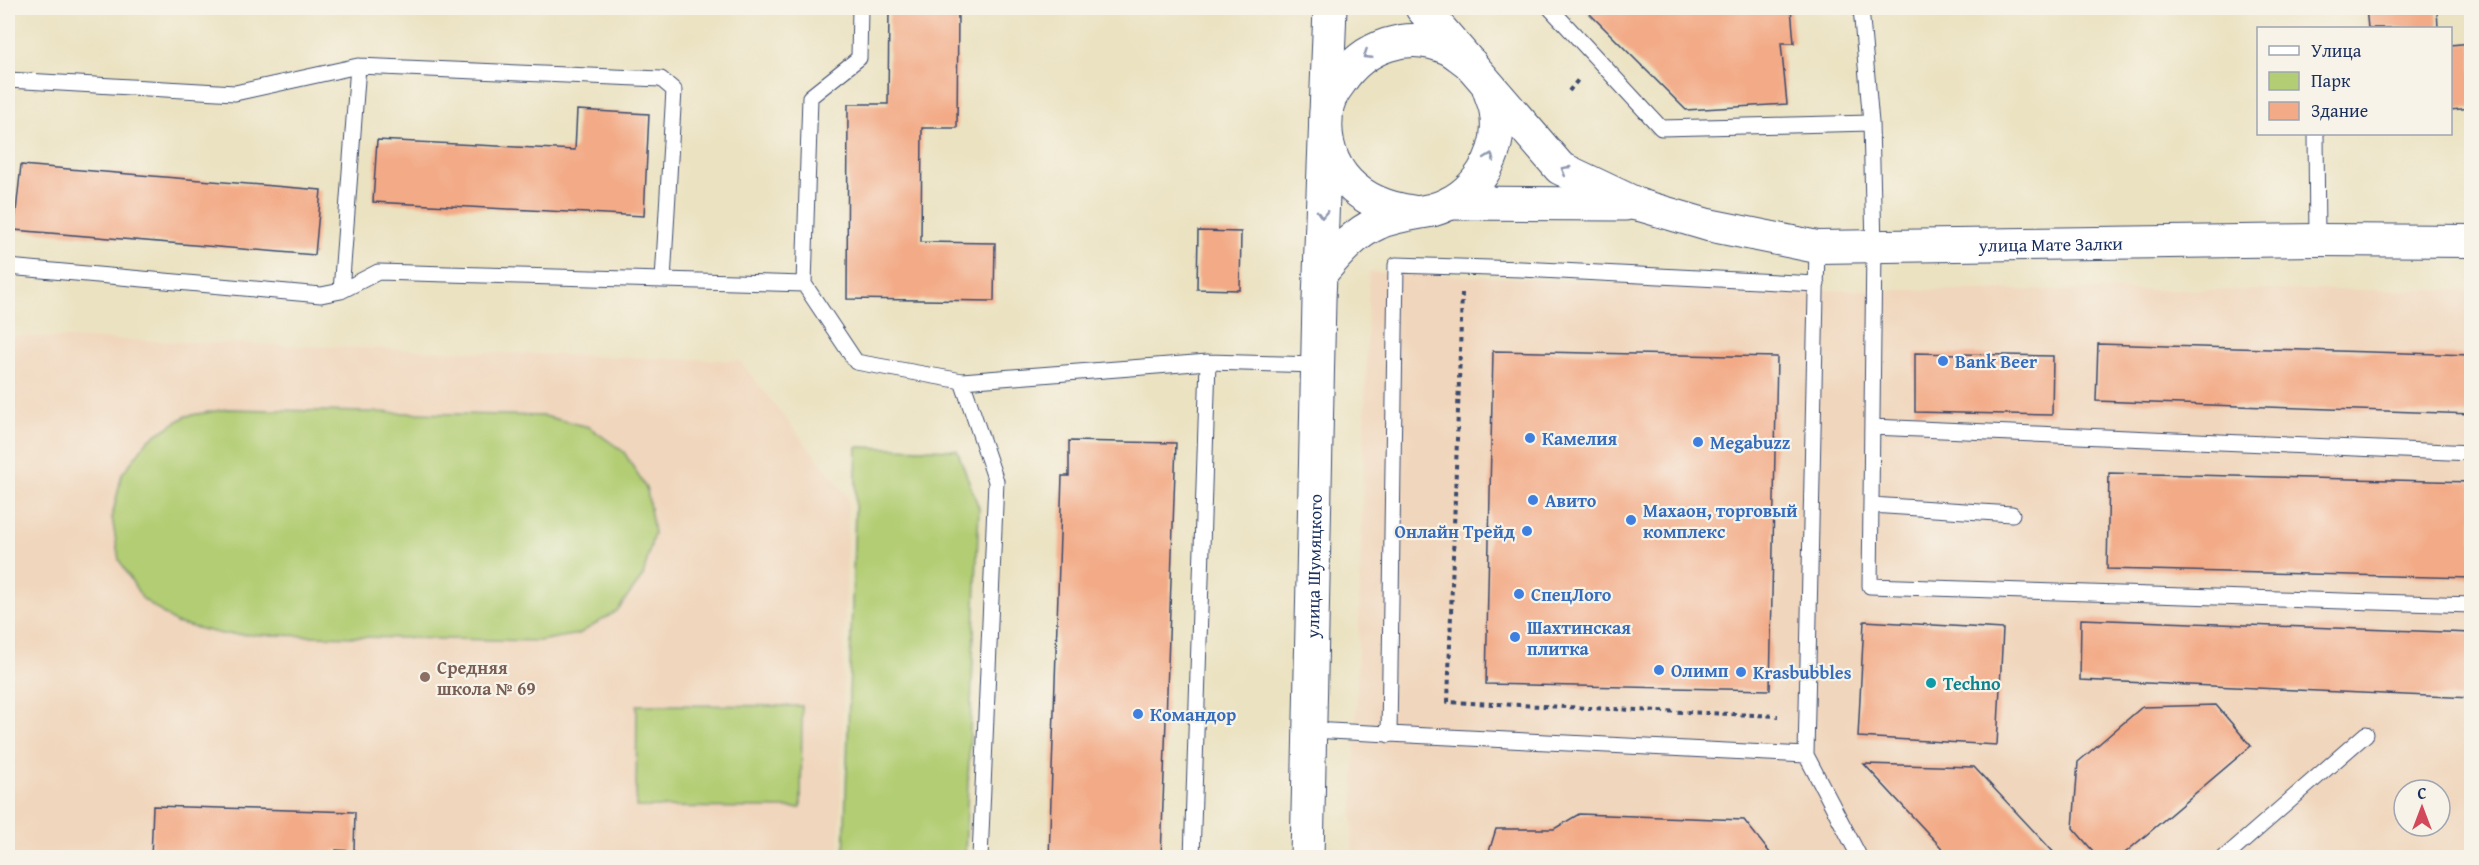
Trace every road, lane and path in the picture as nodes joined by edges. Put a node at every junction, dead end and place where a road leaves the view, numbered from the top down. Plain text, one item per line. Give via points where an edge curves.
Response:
1 (860, 8) edge
2 (1330, 8) edge
3 (1422, 8) edge
4 (1550, 8) edge
5 (1861, 8) edge
6 (358, 66) junction
7 (1479, 74) junction
8 (8, 80) edge
9 (1326, 114) junction
10 (1871, 123) junction
11 (2316, 135) edge
12 (1450, 203) junction
13 (1636, 204) junction
14 (1413, 212) junction
15 (2317, 240) junction
16 (2472, 241) edge
17 (1817, 247) junction
18 (1874, 247) junction
19 (8, 267) edge
20 (1463, 267) junction
21 (1320, 274) junction
22 (663, 280) junction
23 (804, 284) junction
24 (1817, 284) junction
25 (341, 291) junction
26 (1208, 362) junction
27 (1318, 365) junction
28 (962, 381) junction
29 (1872, 428) junction
30 (2472, 453) edge
31 (1871, 505) junction
32 (2012, 513) dead end
33 (2472, 605) edge
34 (1806, 717) junction
35 (1310, 730) junction
36 (2366, 734) dead end
37 (1389, 735) junction
38 (1806, 754) junction
39 (980, 858) edge
40 (1192, 858) edge
41 (1307, 858) edge
42 (1860, 858) edge
43 (2224, 858) edge

1 - 23 lane via 859,58 810,96
2 - 9 street
3 - 7 street
4 - 10 lane via 1661,128
5 - 10 lane
6 - 8 lane via 235,93
6 - 22 lane via 661,80 674,90
6 - 25 lane
7 -> 9 street via 1448,49 1422,41 1395,42 1369,52 1348,69 1333,92
12 -> 7 street via 1472,187 1489,165 1497,139 1496,111
13 -> 7 street via 1560,168
9 - 14 street via 1327,142 1335,165 1349,184 1367,200 1389,209
9 -> 21 street, улица Шумяцкого
10 - 18 lane
11 - 15 lane
12 - 13 street
12 - 14 street
13 - 17 street, улица Мате Залки via 1708,225
14 - 21 street via 1378,223 1348,242
15 - 16 street, улица Мате Залки
15 - 18 street, улица Мате Залки
17 - 18 street, улица Мате Залки
17 - 24 lane
18 - 29 lane
19 - 25 lane via 321,295
20 - 24 lane
20 - 34 path via 1448,702
20 - 37 lane via 1396,265
21 - 27 street, улица Шумяцкого
22 - 23 lane
22 - 25 lane via 378,272
23 - 28 lane via 856,362
24 - 34 lane
26 - 27 lane
26 - 28 lane
26 - 40 lane
27 - 35 street, улица Шумяцкого
28 - 39 lane via 996,481
29 - 30 lane
29 - 31 lane
31 - 32 lane
31 - 33 lane via 1870,586
34 - 38 lane
35 - 37 lane
35 - 41 street, улица Шумяцкого
36 - 43 lane
37 - 38 lane
38 - 42 lane

